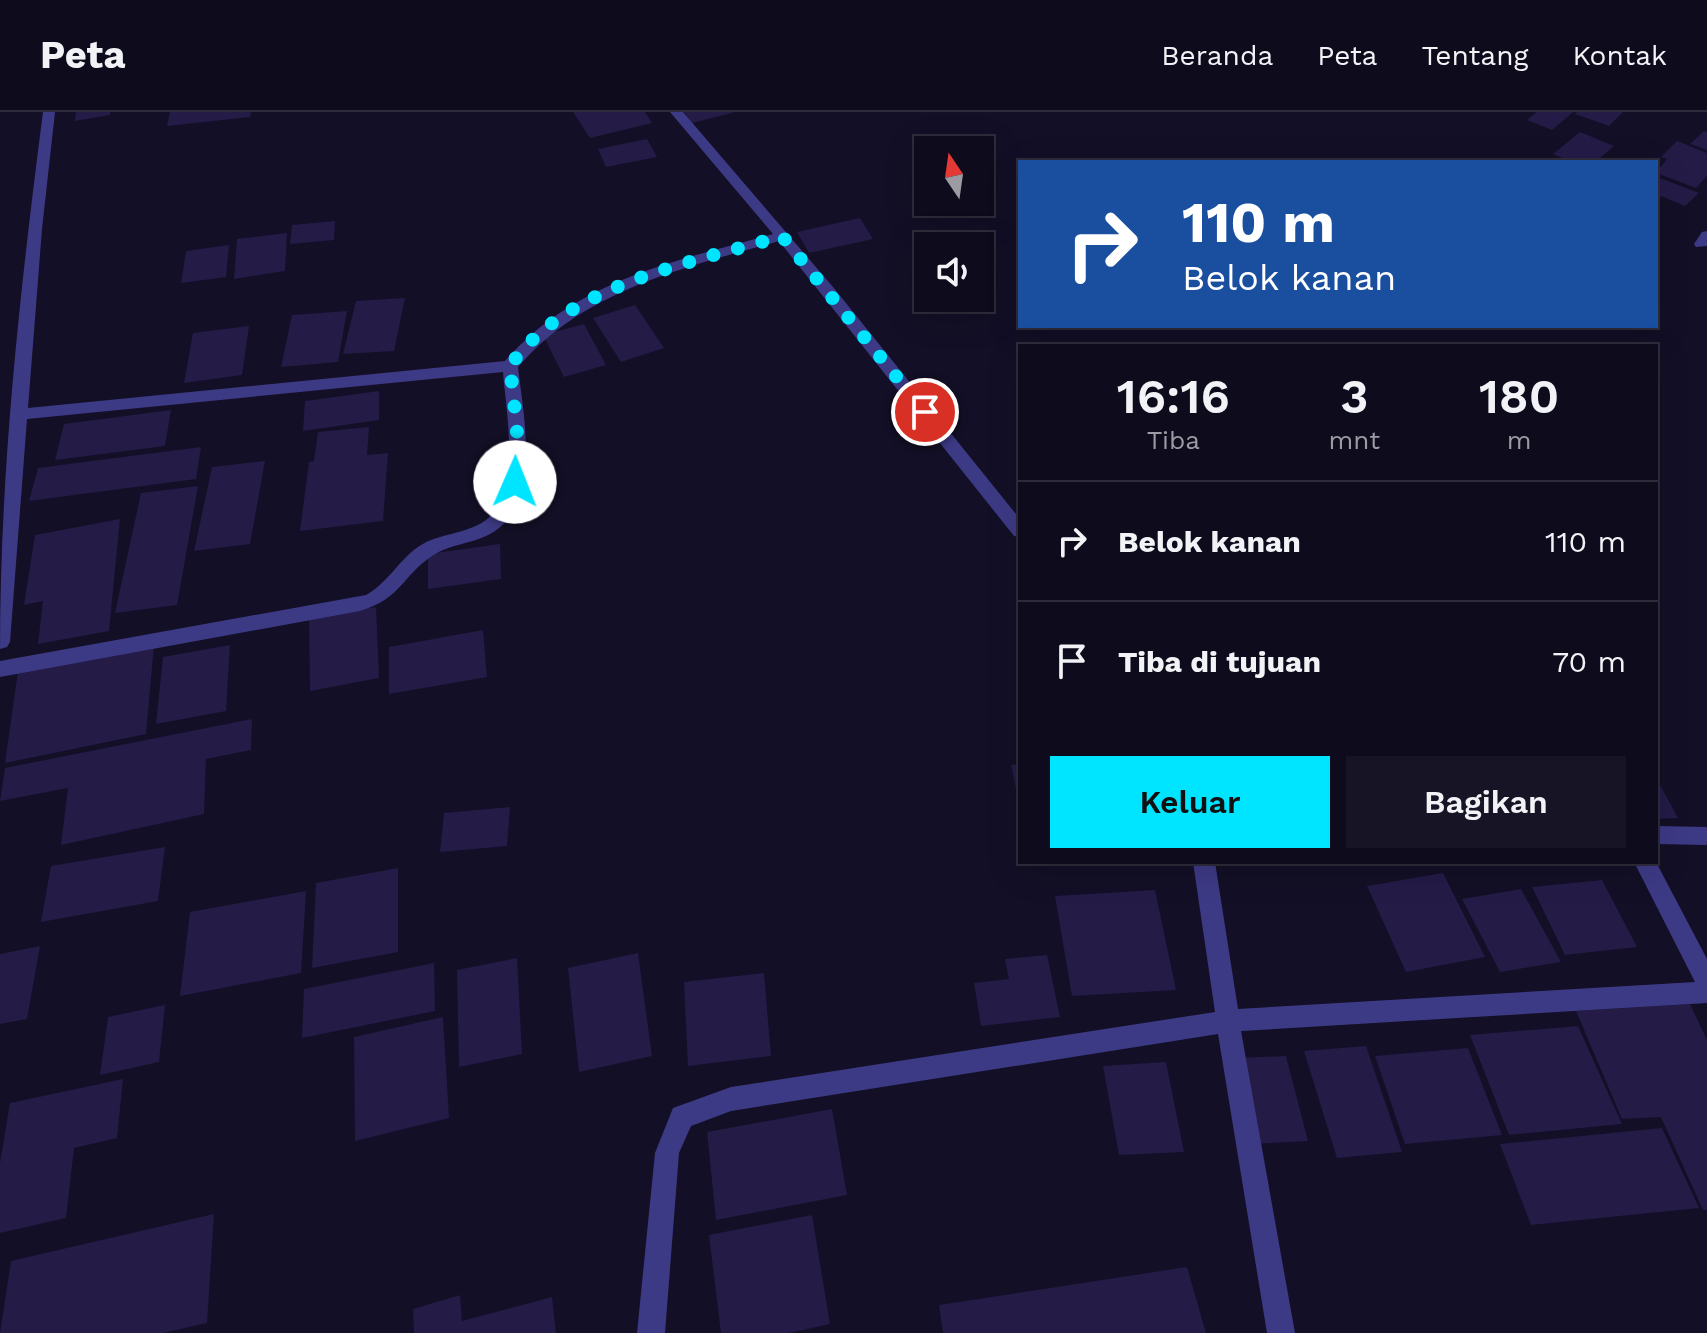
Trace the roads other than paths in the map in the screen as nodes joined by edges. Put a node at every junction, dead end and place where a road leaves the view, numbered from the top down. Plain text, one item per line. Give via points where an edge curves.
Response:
1 (49, 112) edge
2 (676, 112) edge
3 (782, 236) junction
4 (510, 366) junction
5 (21, 414) junction
6 (1018, 529) edge
7 (0, 642) edge
8 (0, 669) edge
9 (1658, 835) edge
10 (1707, 836) edge
11 (1204, 864) edge
12 (1646, 864) edge
13 (1707, 982) edge
14 (1707, 992) edge
15 (1228, 1021) junction
16 (651, 1333) edge
17 (1281, 1333) edge

1 - 5 street
2 - 3 street
3 - 4 street via 641,279 574,307 532,337
3 - 6 street
4 - 5 street
4 - 8 street via 517,430 515,482 504,513 483,530 429,548 385,595 360,604
5 - 7 street
9 - 10 street
11 - 15 street
12 - 13 street
14 - 15 street
15 - 16 street via 731,1099 682,1117 667,1153
15 - 17 street

